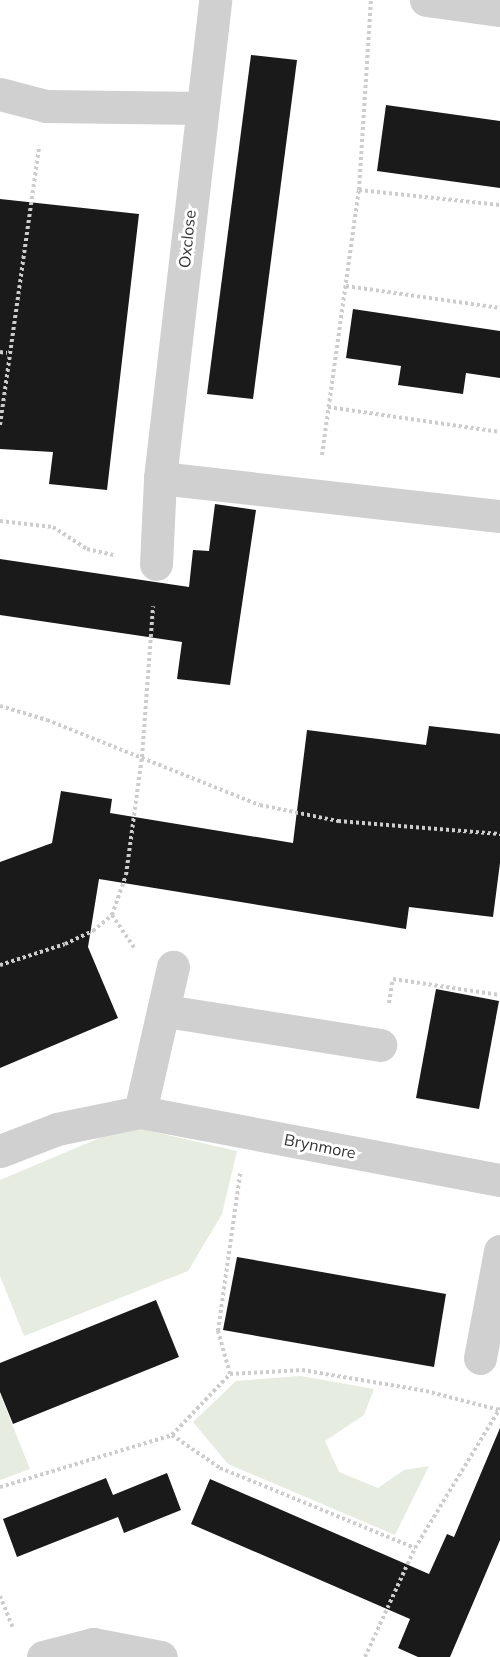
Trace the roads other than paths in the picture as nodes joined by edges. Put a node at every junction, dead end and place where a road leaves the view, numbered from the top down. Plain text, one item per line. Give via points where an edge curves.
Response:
1 (214, 0) edge
2 (426, 0) edge
3 (500, 10) edge
4 (0, 94) edge
5 (202, 108) junction
6 (160, 478) junction
7 (500, 516) edge
8 (156, 564) road end
9 (173, 967) dead end
10 (165, 1011) junction
11 (380, 1045) road end
12 (140, 1112) junction
13 (0, 1151) edge
14 (500, 1180) edge
15 (500, 1251) edge
16 (480, 1358) dead end
17 (43, 1657) edge
18 (161, 1657) edge

1 - 5 street, Oxclose
2 - 3 street
4 - 5 street via 46,106
5 - 6 street, Oxclose
6 - 7 street
6 - 8 street, Oxclose
9 - 10 street
10 - 11 street
10 - 12 street
12 - 13 street, Brynmore via 57,1129
12 - 14 street, Brynmore
15 - 16 street
17 - 18 street via 93,1644

